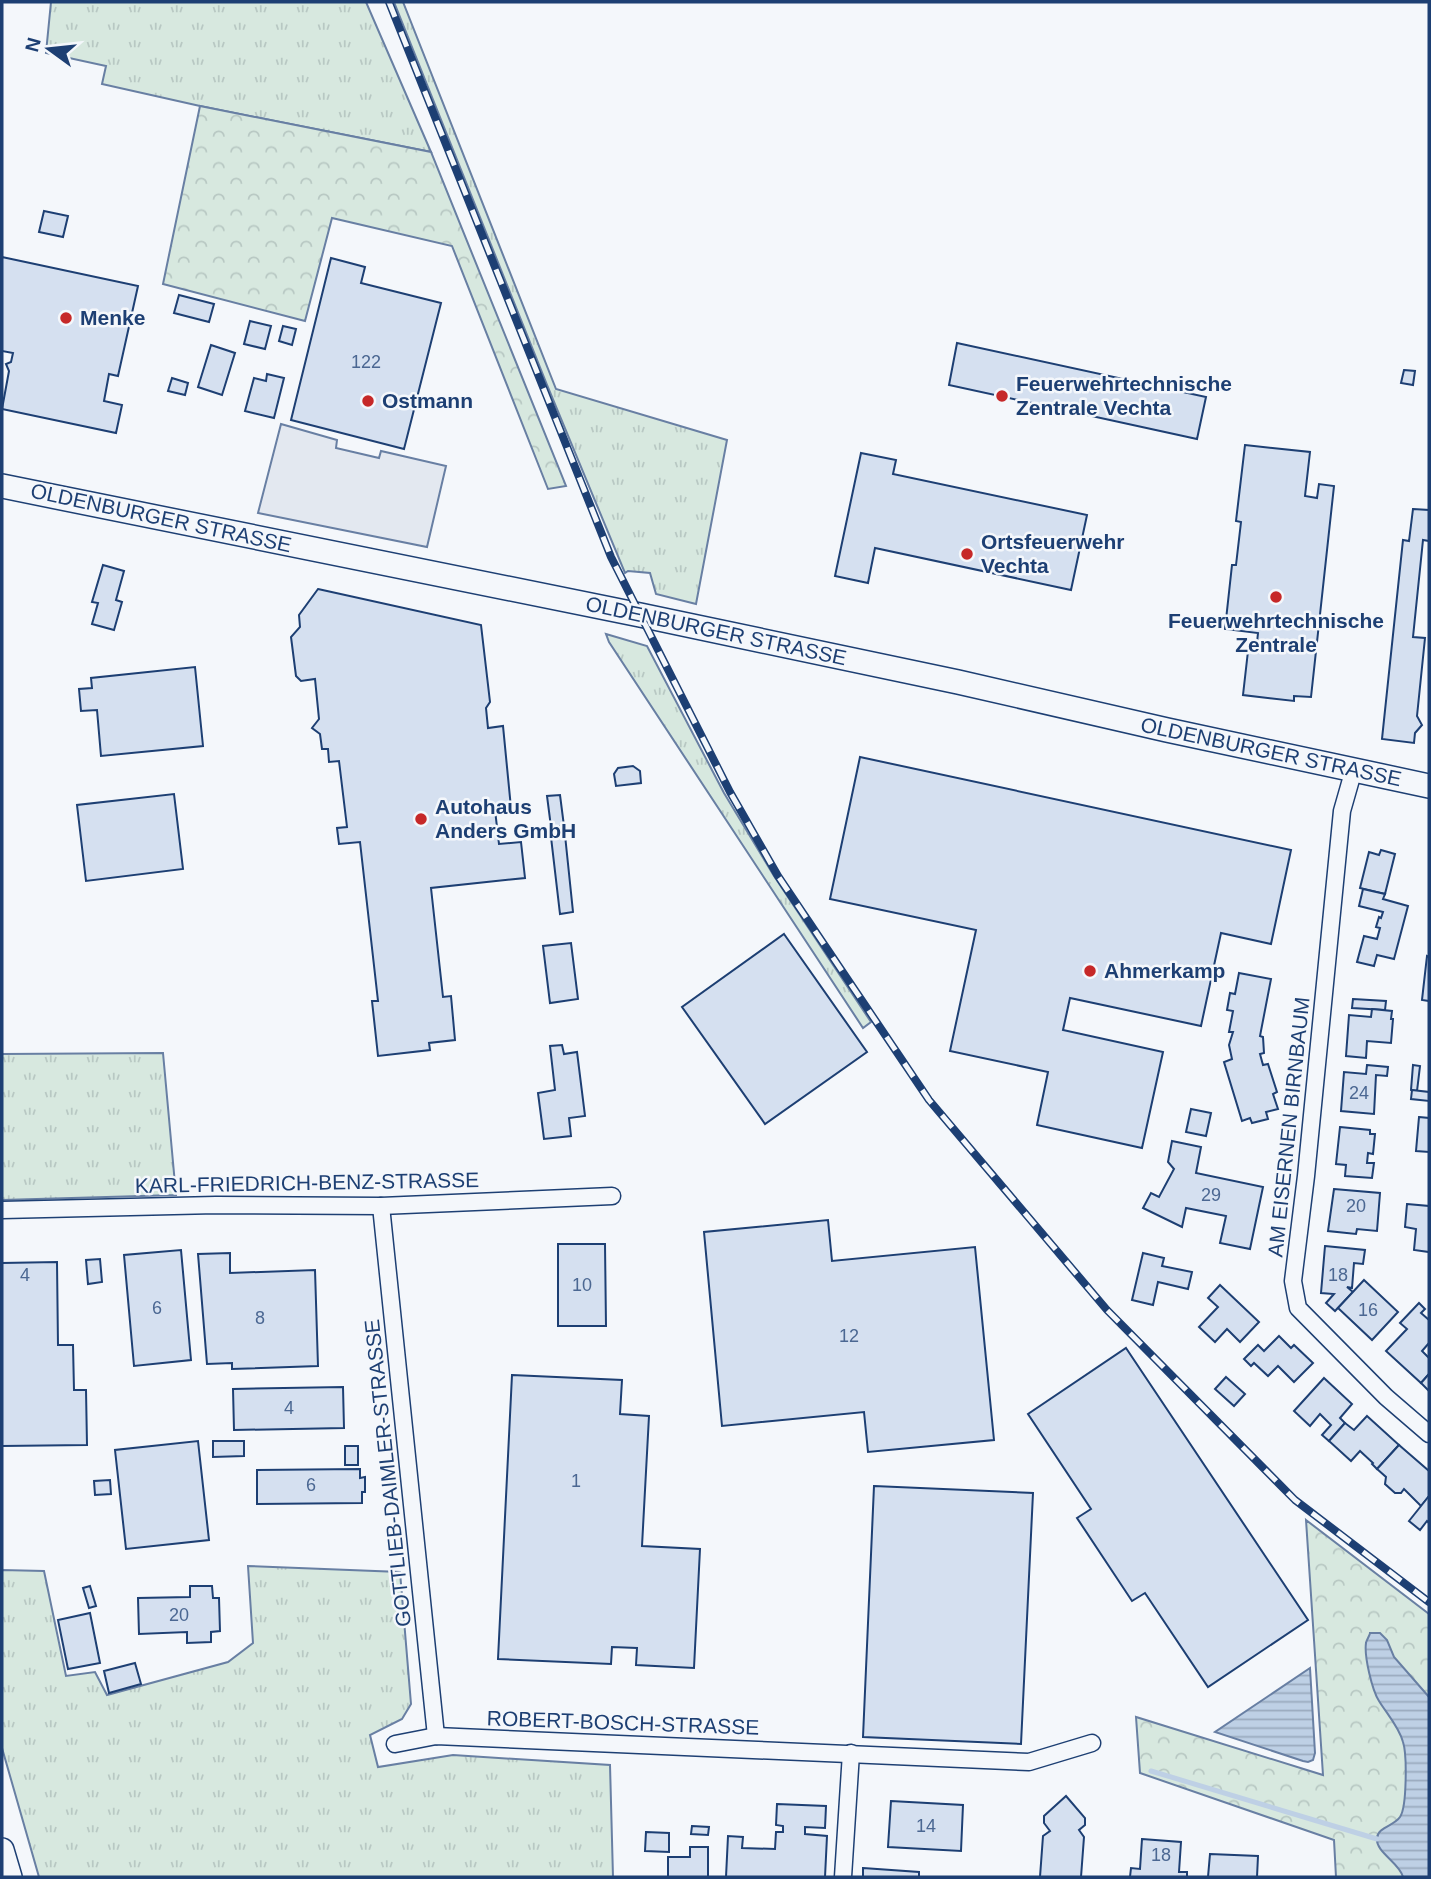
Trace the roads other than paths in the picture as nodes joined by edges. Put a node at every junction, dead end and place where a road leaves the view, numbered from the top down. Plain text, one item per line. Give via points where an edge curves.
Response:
1 (2, 486) edge
2 (1354, 769) junction
3 (1429, 786) edge
4 (612, 1196) dead end
5 (381, 1206) junction
6 (2, 1210) edge
7 (1429, 1434) edge
8 (436, 1736) junction
9 (1091, 1743) dead end
10 (394, 1744) dead end
11 (851, 1753) junction
12 (2, 1850) edge
13 (10, 1877) edge
14 (843, 1877) edge

1 - 2 main road, OLDENBURGER STRASSE via 653,618
2 - 3 main road, OLDENBURGER STRASSE
2 - 7 street, AM EISERNEN BIRNBAUM via 1342,811 1293,1281 1298,1308
4 - 5 street, KARL-FRIEDRICH-BENZ-STRASSE
5 - 6 street, KARL-FRIEDRICH-BENZ-STRASSE
5 - 8 street, GOTTLIEB-DAIMLER-STRASSE
8 - 10 street, ROBERT-BOSCH-STRASSE
8 - 11 street, ROBERT-BOSCH-STRASSE
9 - 11 street, ROBERT-BOSCH-STRASSE via 1029,1762
11 - 14 street
12 - 13 main road

